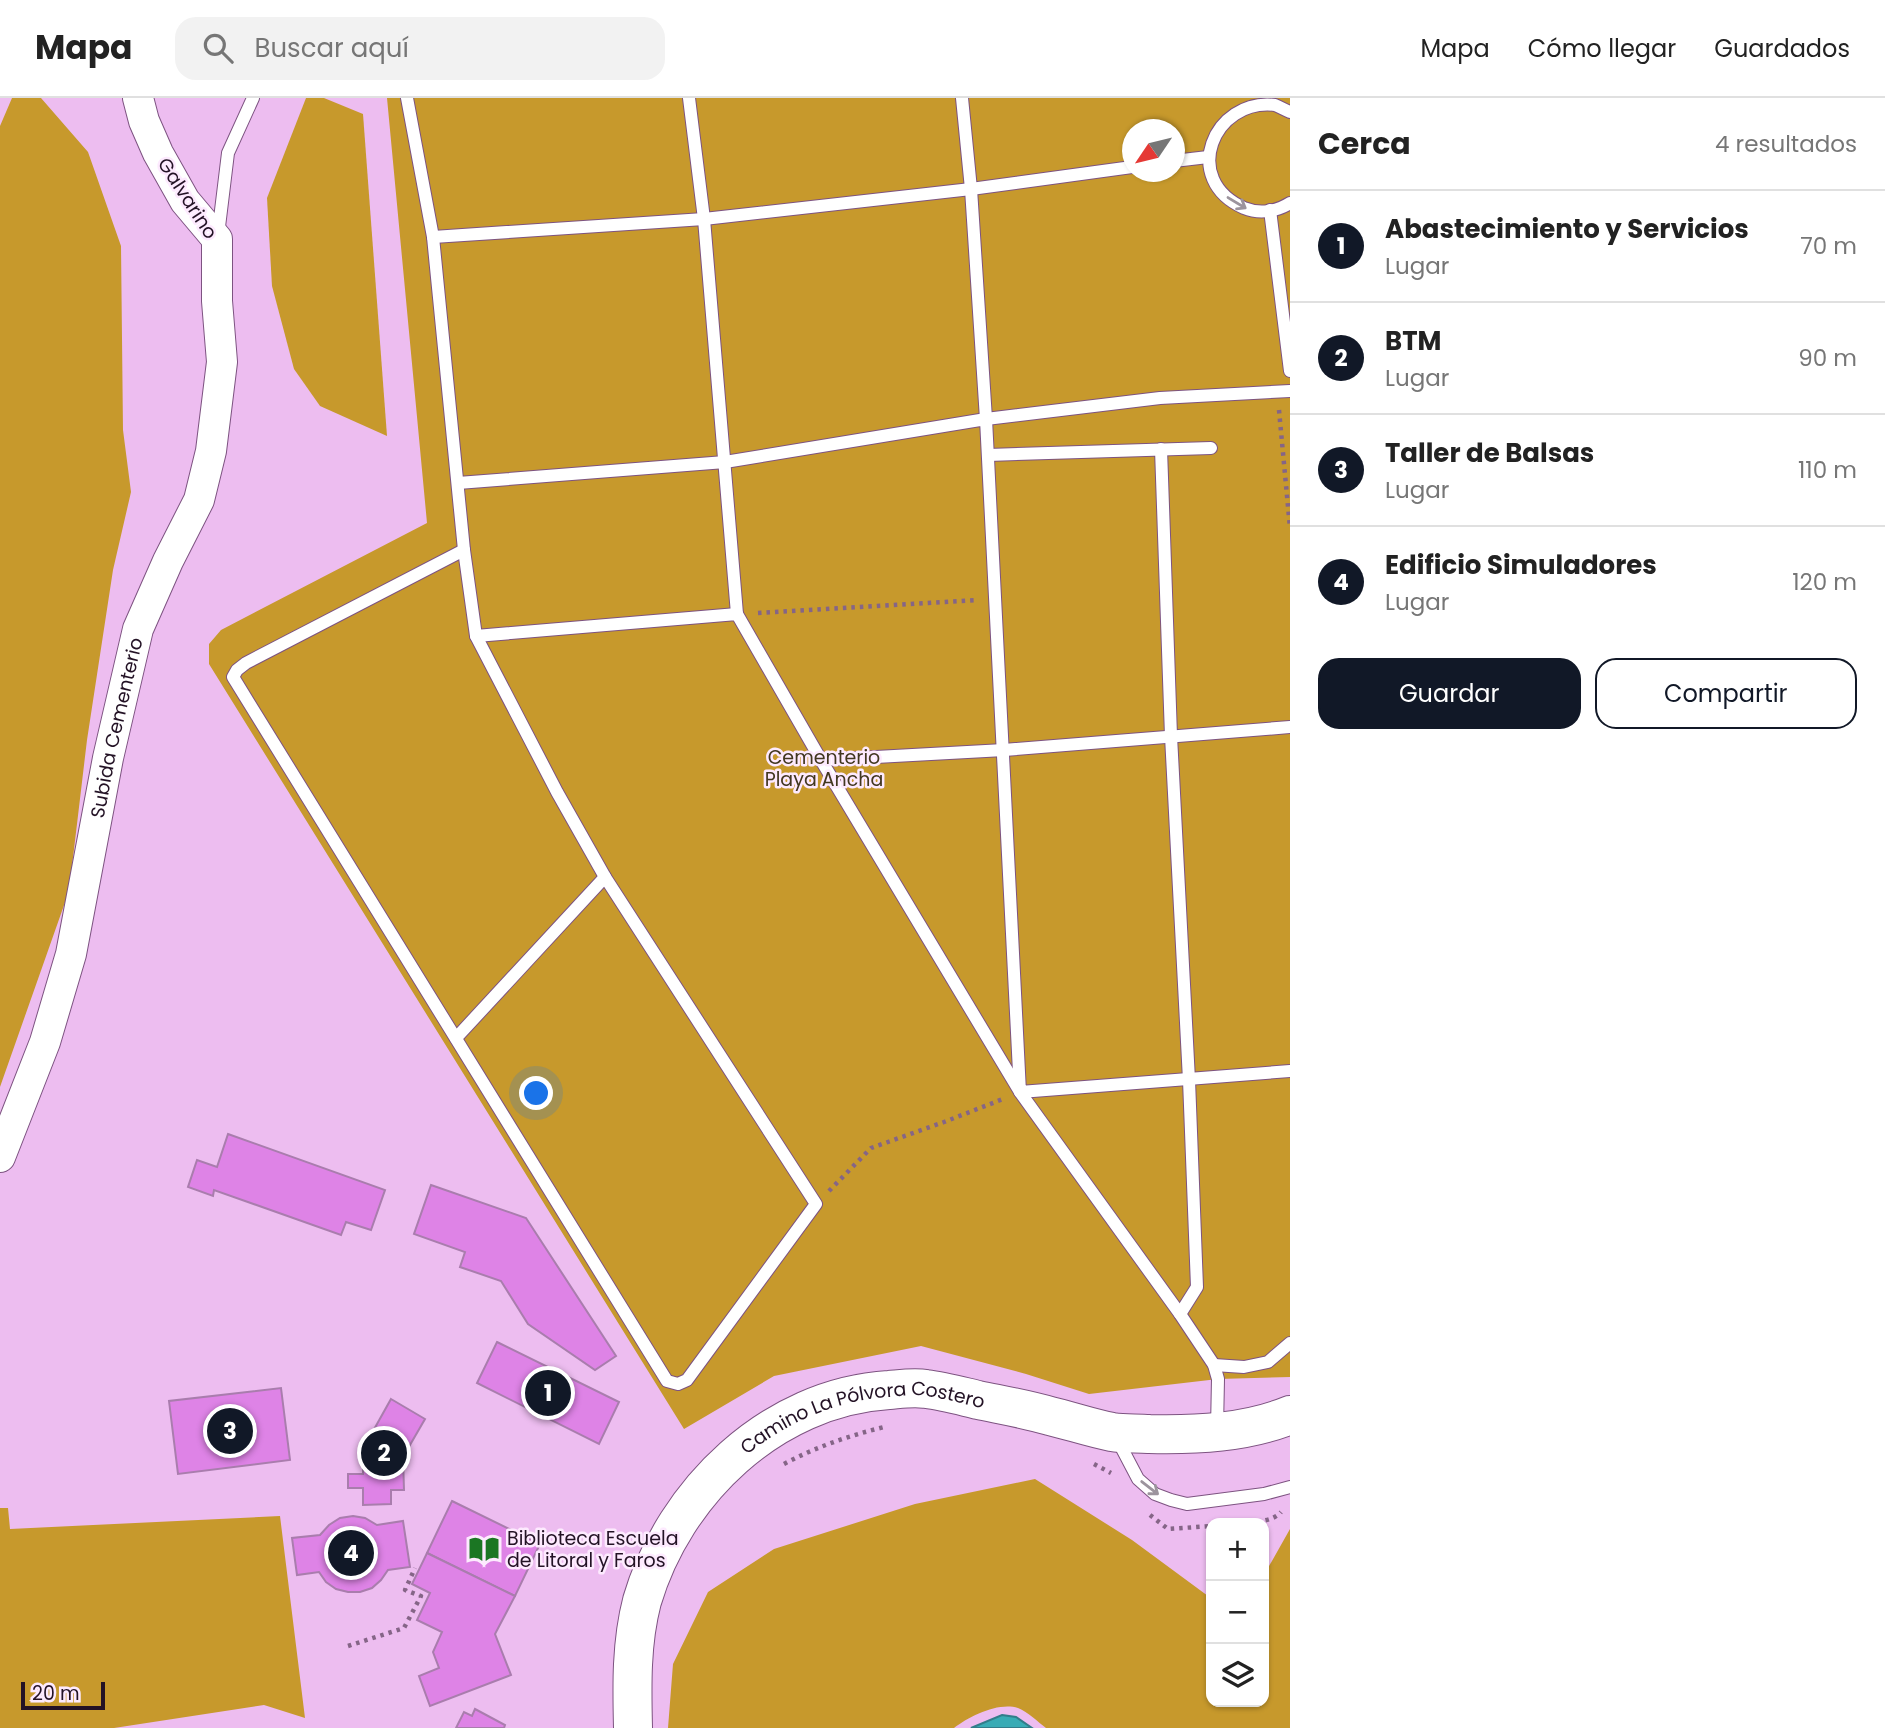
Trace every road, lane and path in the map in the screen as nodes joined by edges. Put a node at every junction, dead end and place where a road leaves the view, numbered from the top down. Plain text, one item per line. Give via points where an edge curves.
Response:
1 (138, 98) edge
2 (253, 98) edge
3 (407, 98) edge
4 (689, 98) edge
5 (962, 98) edge
6 (1260, 101) edge
7 (1290, 112) edge
8 (1208, 157) junction
9 (1185, 160) edge
10 (1122, 168) edge
11 (971, 189) junction
12 (1290, 203) edge
13 (1270, 210) junction
14 (704, 219) junction
15 (433, 237) junction
16 (217, 239) junction
17 (217, 301) joint
18 (1290, 371) edge
19 (1283, 392) edge
20 (986, 419) junction
21 (1211, 448) dead end
22 (1161, 449) junction
23 (988, 454) junction
24 (725, 462) junction
25 (1287, 467) edge
26 (458, 483) junction
27 (1290, 528) edge
28 (464, 550) junction
29 (995, 599) junction
30 (737, 614) junction
31 (477, 636) junction
32 (1290, 727) edge
33 (1171, 736) junction
34 (1004, 750) junction
35 (821, 760) junction
36 (605, 877) junction
37 (456, 1038) junction
38 (1290, 1071) edge
39 (1189, 1080) junction
40 (1020, 1092) junction
41 (0, 1157) edge
42 (816, 1204) junction
43 (1180, 1314) junction
44 (1290, 1343) edge
45 (1214, 1365) junction
46 (1290, 1415) edge
47 (895, 1425) dead end
48 (1113, 1432) junction
49 (1217, 1432) junction
50 (1087, 1461) dead end
51 (779, 1466) dead end
52 (1118, 1481) dead end
53 (1290, 1487) edge
54 (1148, 1514) dead end
55 (1206, 1525) edge
56 (415, 1568) dead end
57 (348, 1646) dead end
58 (633, 1728) edge

1 - 16 street, Galvarino via 144,121 185,201
2 - 16 lane via 228,153
3 - 15 lane
4 - 14 lane
5 - 11 lane
6 - 7 lane
6 - 8 lane via 1223,121 1212,138
8 - 9 lane
8 -> 13 lane via 1220,191 1234,203 1251,211
10 - 11 lane
11 - 14 lane
11 - 20 lane
12 - 13 lane
13 - 18 lane
14 - 15 lane
14 - 24 lane
15 - 26 lane
16 - 17 street, Galvarino
17 - 41 street, Subida Cementerio via 222,362 211,451 199,500 138,629 71,954 45,1042
19 - 20 lane via 1160,398
19 - 25 path
20 - 23 lane
20 - 24 lane
21 - 22 lane
22 - 23 lane
22 - 33 lane
23 - 29 lane
24 - 26 lane
24 - 30 lane
25 - 27 path
26 - 28 lane
28 - 31 lane
28 - 37 lane via 246,663 233,677
29 - 30 path
29 - 34 lane
30 - 31 lane
30 - 35 lane
31 - 36 lane
32 - 33 lane
33 - 34 lane
33 - 39 lane
34 - 35 lane
34 - 40 lane
35 - 40 lane
36 - 37 lane
36 - 42 lane
37 - 42 lane via 673,1384 687,1380
38 - 39 lane
39 - 40 lane
39 - 43 lane via 1197,1287
40 - 42 path via 871,1148
40 - 43 lane
43 - 45 lane
44 - 45 lane via 1268,1362 1244,1367
45 - 49 lane
46 - 49 main road, Camino La Pólvora Costero
47 - 51 path via 848,1436
48 - 49 main road, Camino La Pólvora Costero
48 -> 53 lane via 1138,1479 1155,1494 1171,1500 1198,1503
48 - 58 main road, Camino La Pólvora Costero via 923,1388 841,1398 757,1438 708,1482 686,1509 653,1570 635,1637
50 - 52 path
54 - 55 path via 1168,1529
56 - 57 path via 405,1590 421,1596 404,1628

